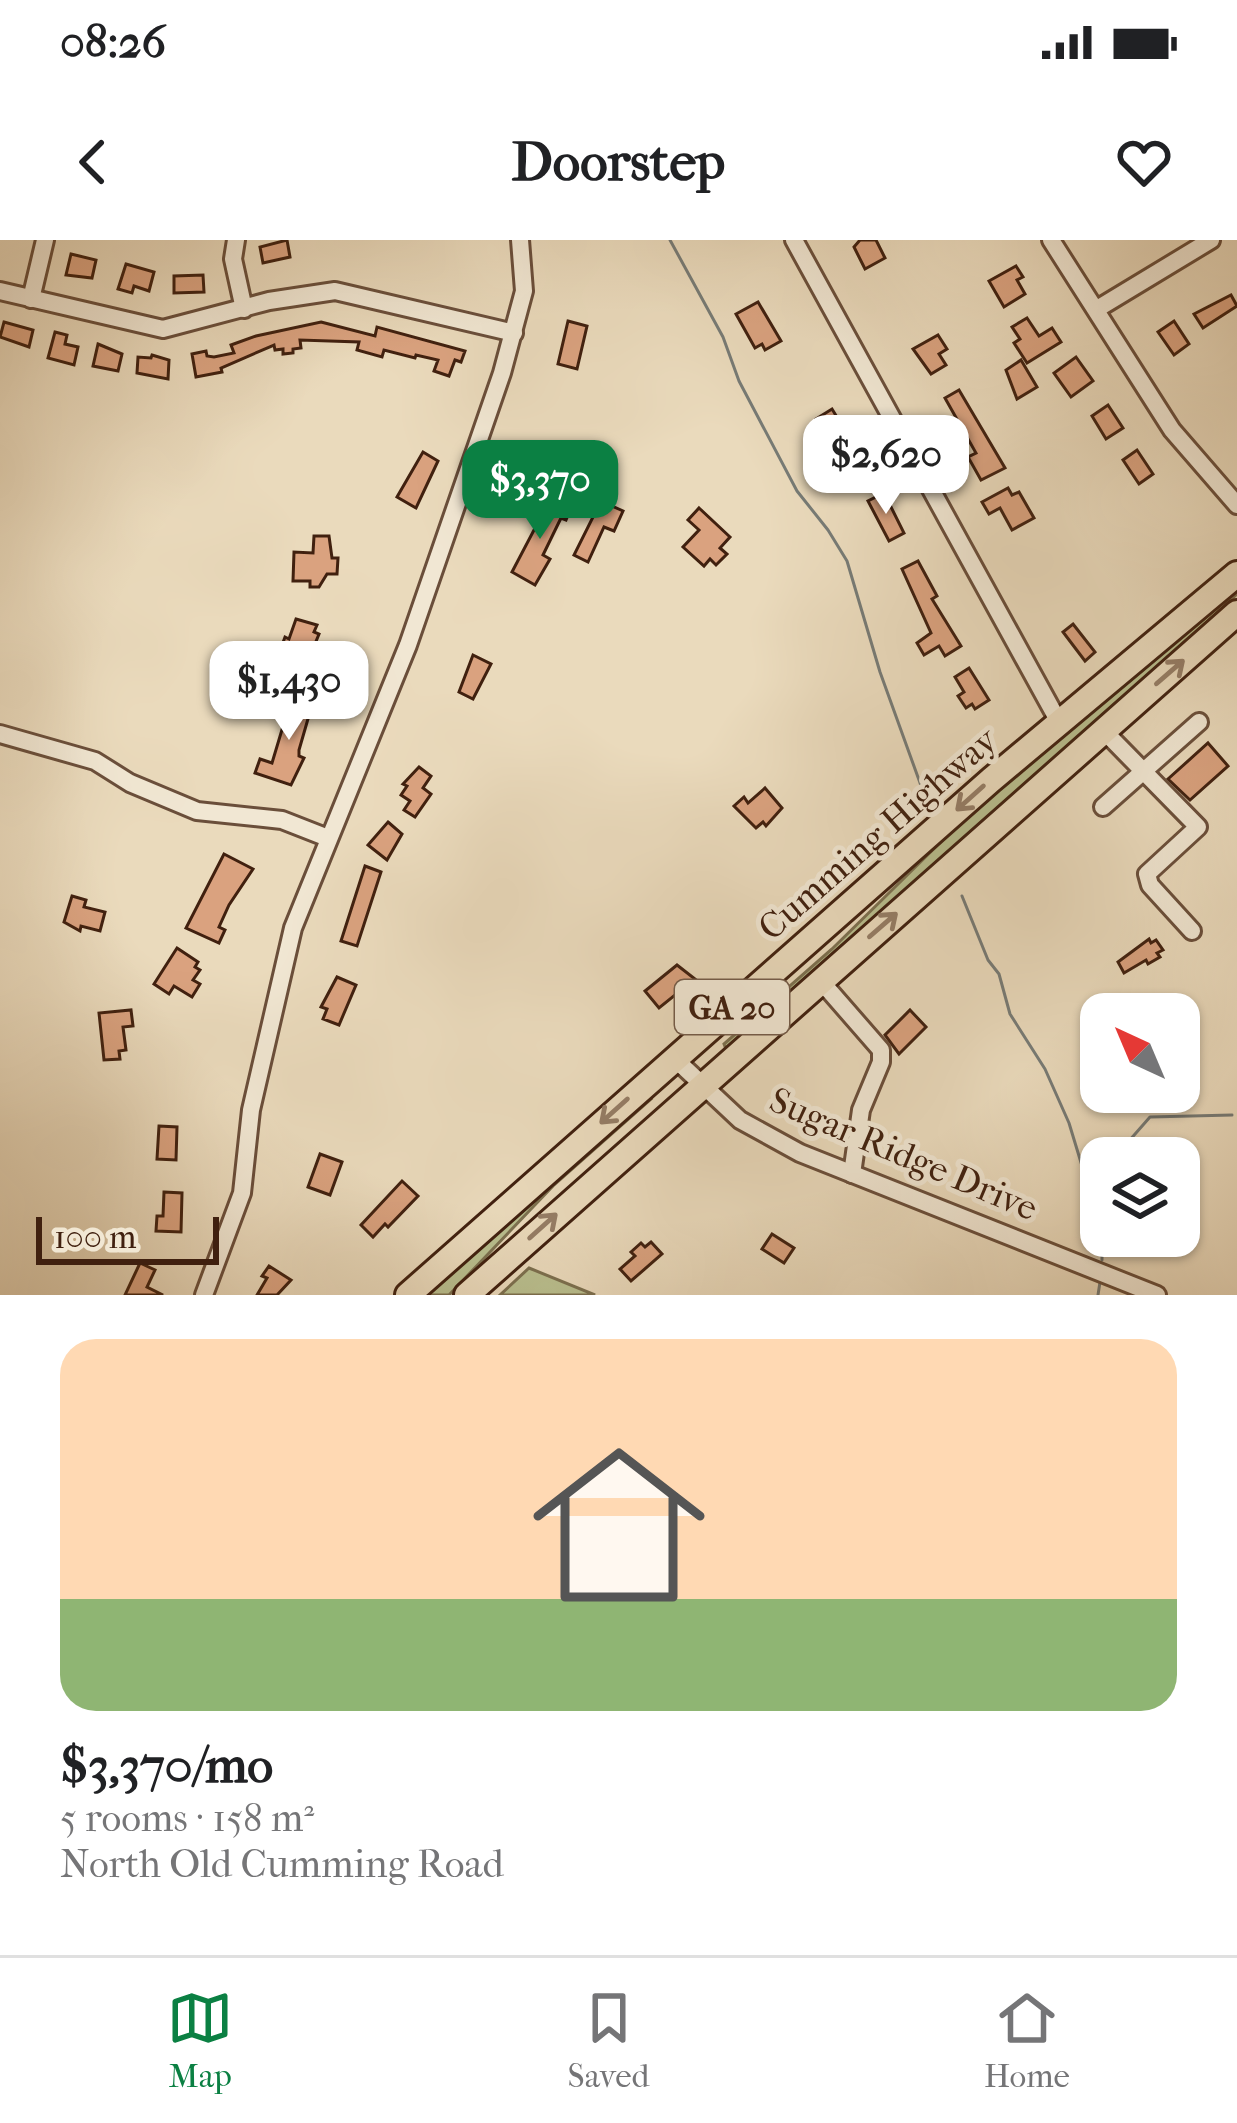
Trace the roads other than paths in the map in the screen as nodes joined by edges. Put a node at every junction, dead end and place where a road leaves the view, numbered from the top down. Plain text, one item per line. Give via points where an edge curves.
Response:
1 (45, 240) edge
2 (236, 240) edge
3 (520, 240) edge
4 (794, 240) edge
5 (1051, 240) edge
6 (1211, 240) edge
7 (0, 291) edge
8 (31, 299) junction
9 (244, 309) junction
10 (1097, 309) junction
11 (514, 333) junction
12 (1237, 505) edge
13 (1237, 574) edge
14 (1237, 613) edge
15 (1199, 722) dead end
16 (1060, 724) junction
17 (1103, 730) junction
18 (0, 734) edge
19 (1144, 770) junction
20 (1103, 807) dead end
21 (328, 838) junction
22 (1192, 932) dead end
23 (820, 980) junction
24 (674, 1058) junction
25 (700, 1085) junction
26 (852, 1174) junction
27 (204, 1295) edge
28 (408, 1295) edge
29 (467, 1295) edge
30 (1157, 1295) edge

1 - 8 street
2 - 9 street
3 - 11 street via 524,291
4 - 16 street
5 - 10 street
6 - 10 street
7 - 8 street
8 - 9 street via 164,329
9 - 11 street via 335,291
10 - 12 street via 1172,430
11 - 21 street via 430,584
13 - 16 highway, Cumming Highway / GA 20
17 -> 14 highway, Cumming Highway / GA 20
15 - 19 street
16 -> 24 highway, Cumming Highway / GA 20
17 - 19 street
23 -> 17 highway, Cumming Highway / GA 20
18 - 21 street via 95,761 197,811 282,820
19 - 20 street
19 - 22 street via 1198,827 1147,874
21 - 27 street via 292,928 251,1110 242,1193
23 - 25 highway, Cumming Highway / GA 20
23 - 26 street via 881,1050
24 - 25 street, Sugar Ridge Drive
24 -> 28 highway, Cumming Highway / GA 20
25 - 26 street, Sugar Ridge Drive via 770,1139
29 -> 25 highway, Cumming Highway / GA 20
26 - 30 street, Sugar Ridge Drive

